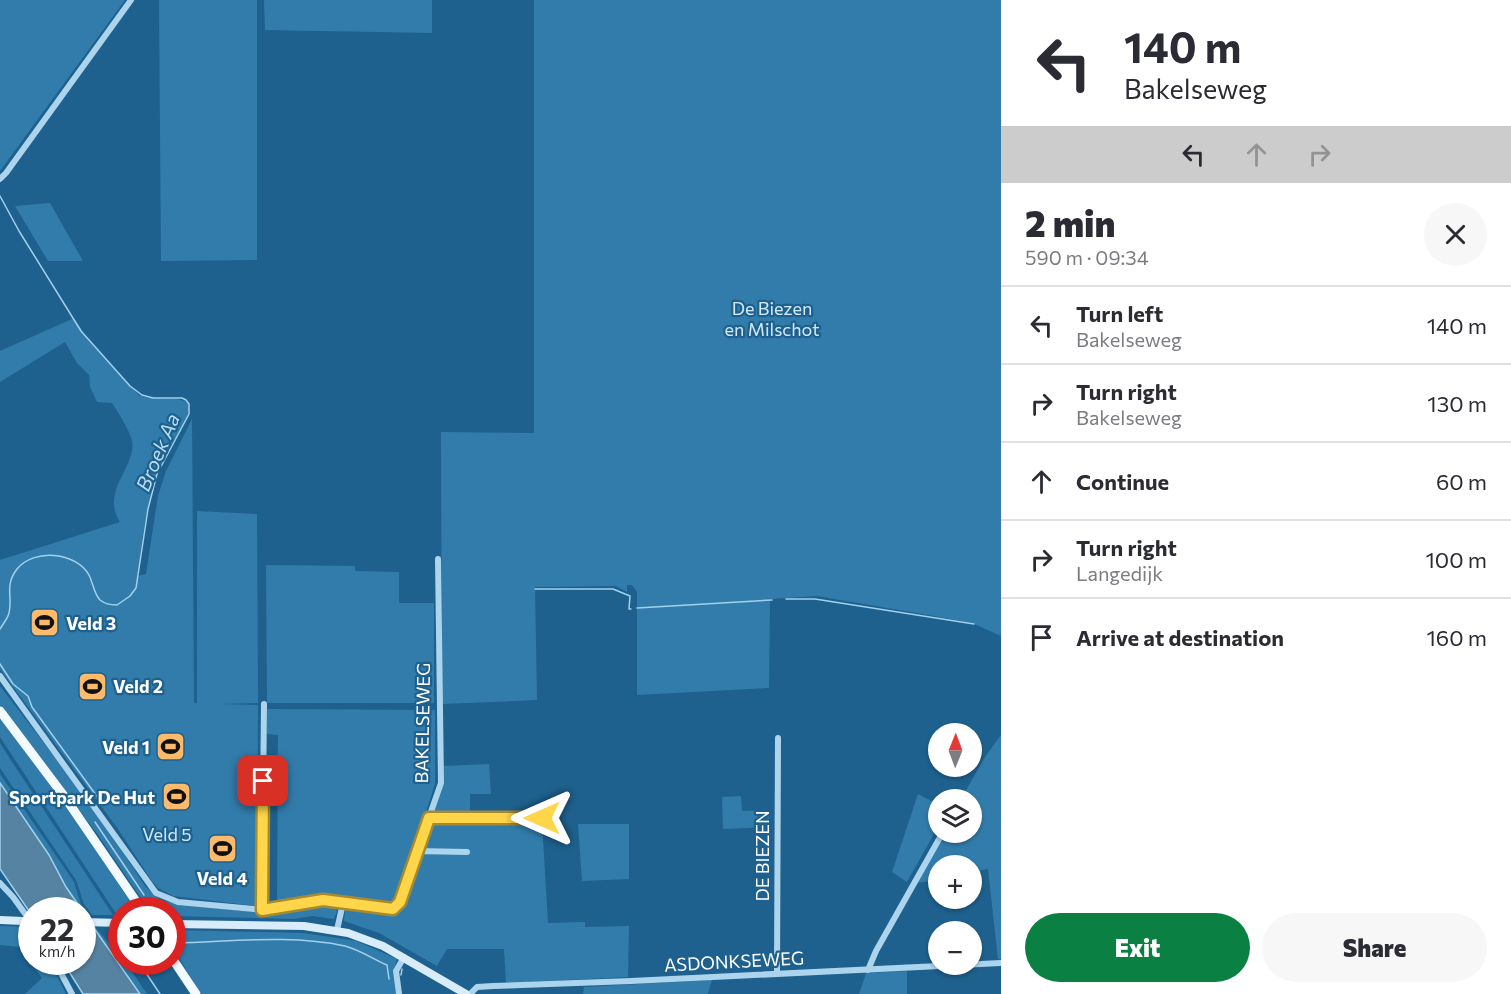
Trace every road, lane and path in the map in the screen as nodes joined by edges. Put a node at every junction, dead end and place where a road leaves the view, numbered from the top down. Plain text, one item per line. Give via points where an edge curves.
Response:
1 (130, 0) edge
2 (0, 179) edge
3 (438, 559) dead end
4 (0, 676) edge
5 (264, 704) dead end
6 (0, 711) edge
7 (777, 738) dead end
8 (429, 818) junction
9 (542, 818) dead end
10 (937, 843) edge
11 (417, 851) junction
12 (467, 852) dead end
13 (0, 883) edge
14 (133, 897) edge
15 (343, 903) junction
16 (18, 904) edge
17 (262, 910) junction
18 (0, 920) edge
19 (18, 921) edge
20 (186, 924) edge
21 (337, 930) junction
22 (404, 957) junction
23 (1001, 963) edge
24 (868, 970) junction
25 (777, 974) junction
26 (62, 975) edge
27 (183, 975) edge
28 (72, 994) edge
29 (196, 994) edge
30 (399, 994) edge
31 (468, 994) edge

1 - 2 street
3 - 8 street, BAKELSEWEG via 441,783
4 - 17 street via 156,893 178,902
5 - 17 street
6 - 14 main road
7 - 25 street, DE BIEZEN
8 - 9 street
8 - 11 street, BAKELSEWEG
10 - 24 street
11 - 12 street
11 - 15 street, BAKELSEWEG via 397,906 389,909
13 - 16 street
15 - 17 street via 318,901
15 - 21 street
18 - 19 street
20 - 21 street
21 - 22 street
22 - 30 street via 396,971
22 - 31 street
23 - 24 street, ASDONKSEWEG
24 - 25 street, ASDONKSEWEG
25 - 31 street, ASDONKSEWEG via 479,987
26 - 28 street
27 - 29 main road

